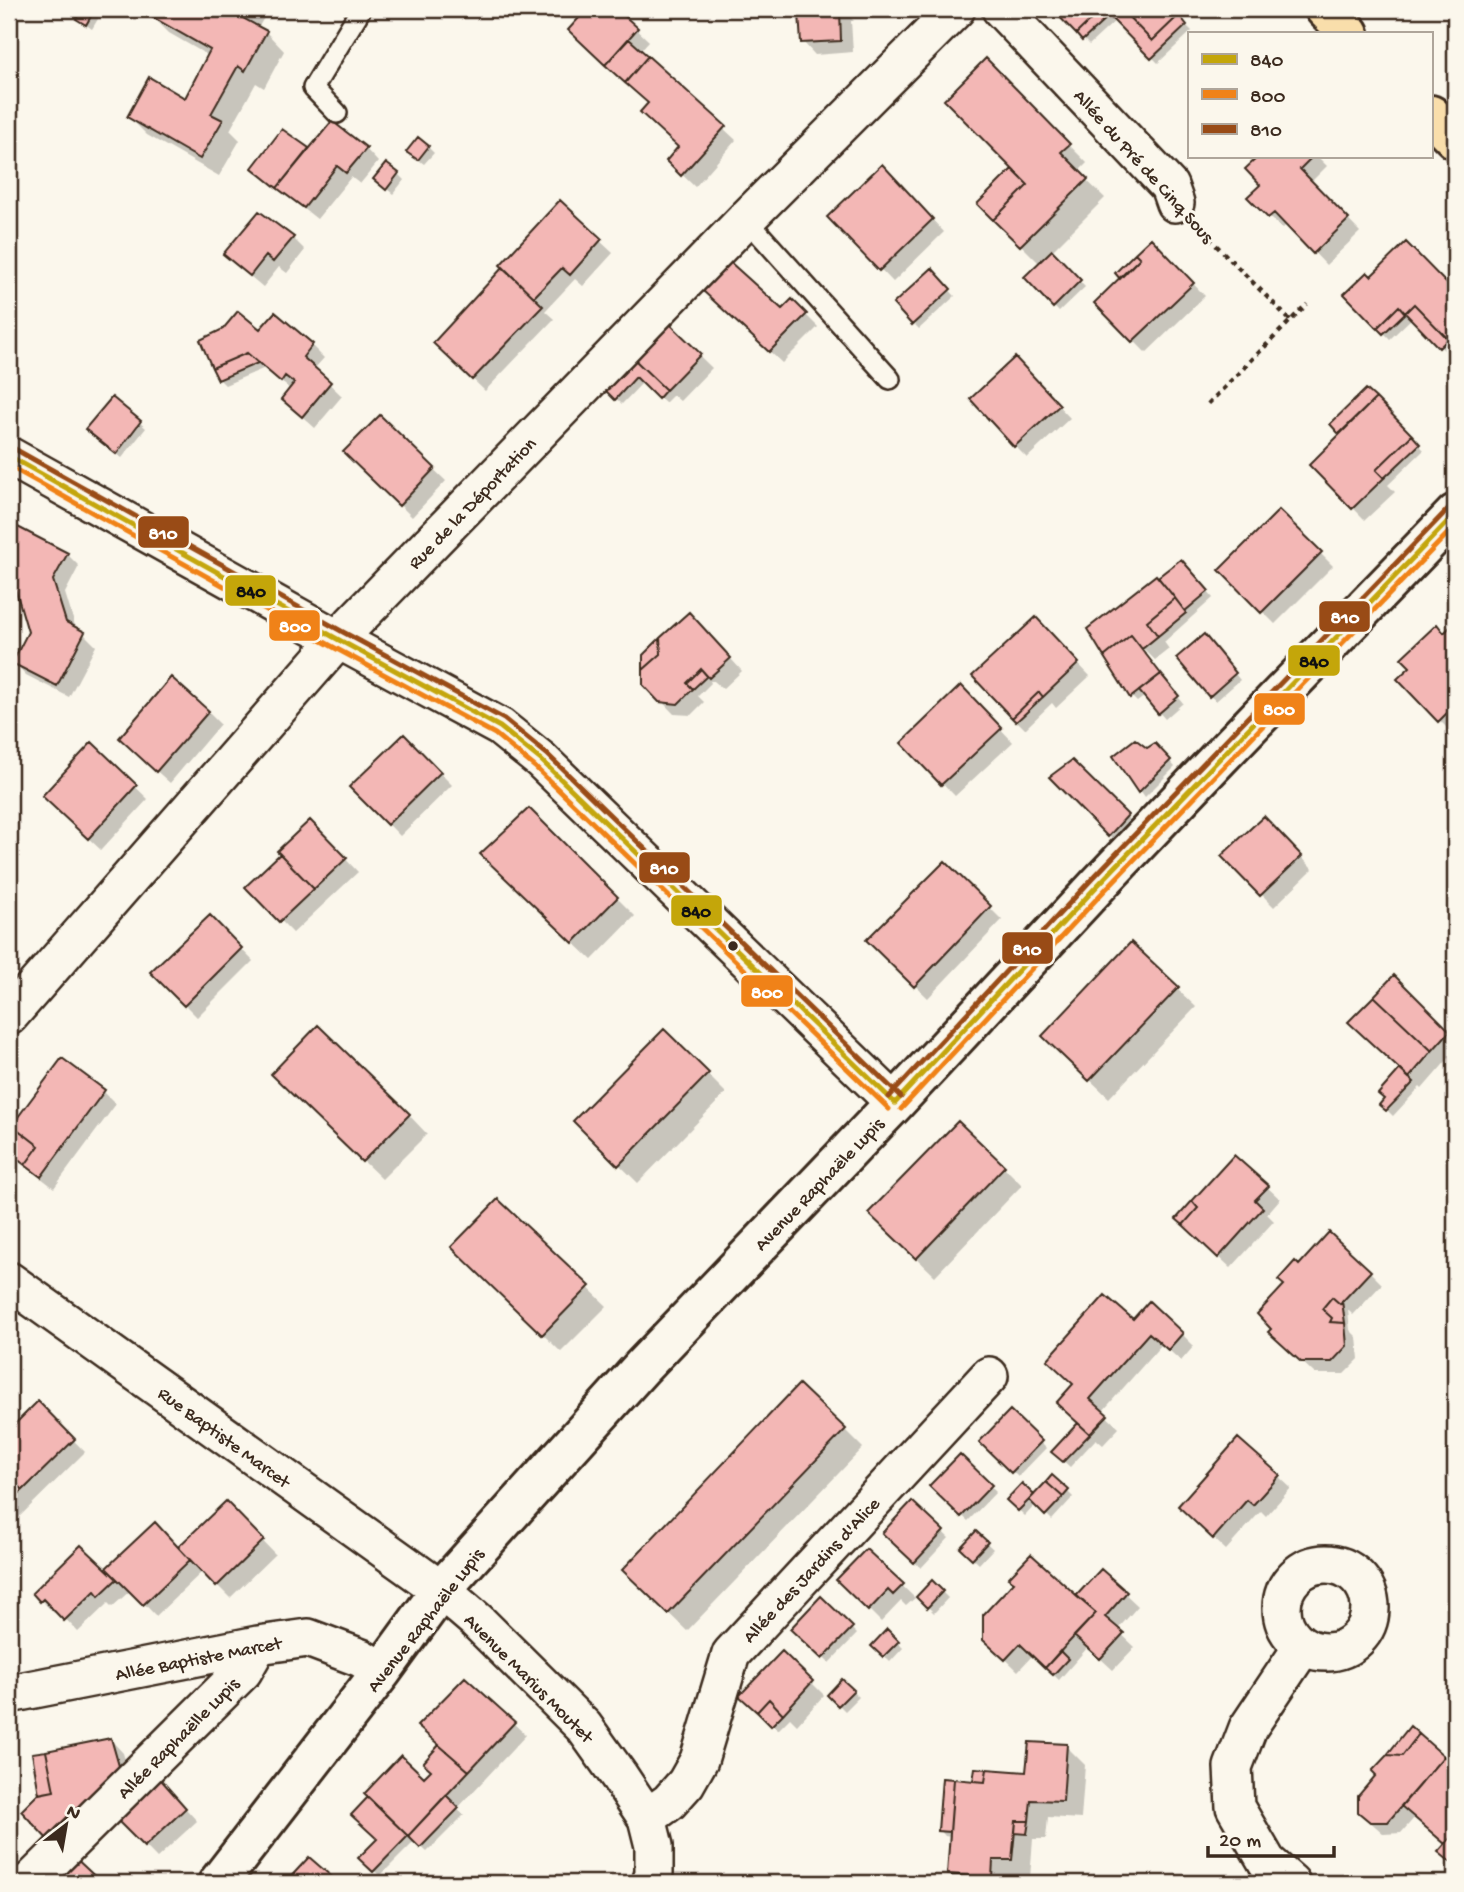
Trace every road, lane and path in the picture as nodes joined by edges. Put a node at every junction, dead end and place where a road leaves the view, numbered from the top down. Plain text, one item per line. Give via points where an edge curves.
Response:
1 (361, 9) edge
2 (956, 9) edge
3 (1001, 9) edge
4 (1325, 9) edge
5 (1348, 32) edge
6 (337, 113) dead end
7 (1432, 116) edge
8 (1455, 139) edge
9 (1175, 203) joint
10 (746, 219) junction
11 (1307, 304) dead end
12 (1290, 320) junction
13 (890, 379) dead end
14 (1208, 404) dead end
15 (9, 456) edge
16 (1455, 514) edge
17 (339, 640) junction
18 (9, 1016) edge
19 (895, 1103) junction
20 (9, 1281) edge
21 (989, 1376) dead end
22 (441, 1590) junction
23 (258, 1645) junction
24 (1303, 1646) dead end
25 (382, 1671) junction
26 (9, 1694) edge
27 (647, 1818) junction
28 (29, 1883) edge
29 (218, 1883) edge
30 (651, 1883) edge
31 (1291, 1883) edge

1 - 6 lane via 313,88
2 - 10 street, Rue de la Déportation
3 - 9 street, Allée du Pré de Cinq Sous via 1169,186
4 - 5 main road
7 - 8 main road
9 - 12 path, Allée du Pré de Cinq Sous
10 - 13 lane
10 - 17 street, Rue de la Déportation
11 - 12 path
12 - 14 path
15 - 17 street
16 - 19 street, Avenue Raphaële Lupis
17 - 18 street, Rue de la Déportation
17 - 19 street via 500,727 541,760
19 - 22 street, Avenue Raphaële Lupis via 642,1367
20 - 22 street, Rue Baptiste Marcet
21 - 27 street, Allée des Jardins d'Alice via 731,1654 699,1760 669,1802
22 - 25 street, Avenue Raphaële Lupis
22 - 27 street, Avenue Marius Moutet via 584,1727
23 - 25 street, Allée Baptiste Marcet via 308,1638
23 - 26 street, Allée Baptiste Marcet
23 - 28 street, Allée Raphaëlle Lupis via 243,1671
24 - 31 street via 1248,1728 1233,1767 1235,1807 1267,1862
25 - 29 street, Avenue Raphaële Lupis
27 - 30 street, Avenue Marius Moutet via 654,1846

